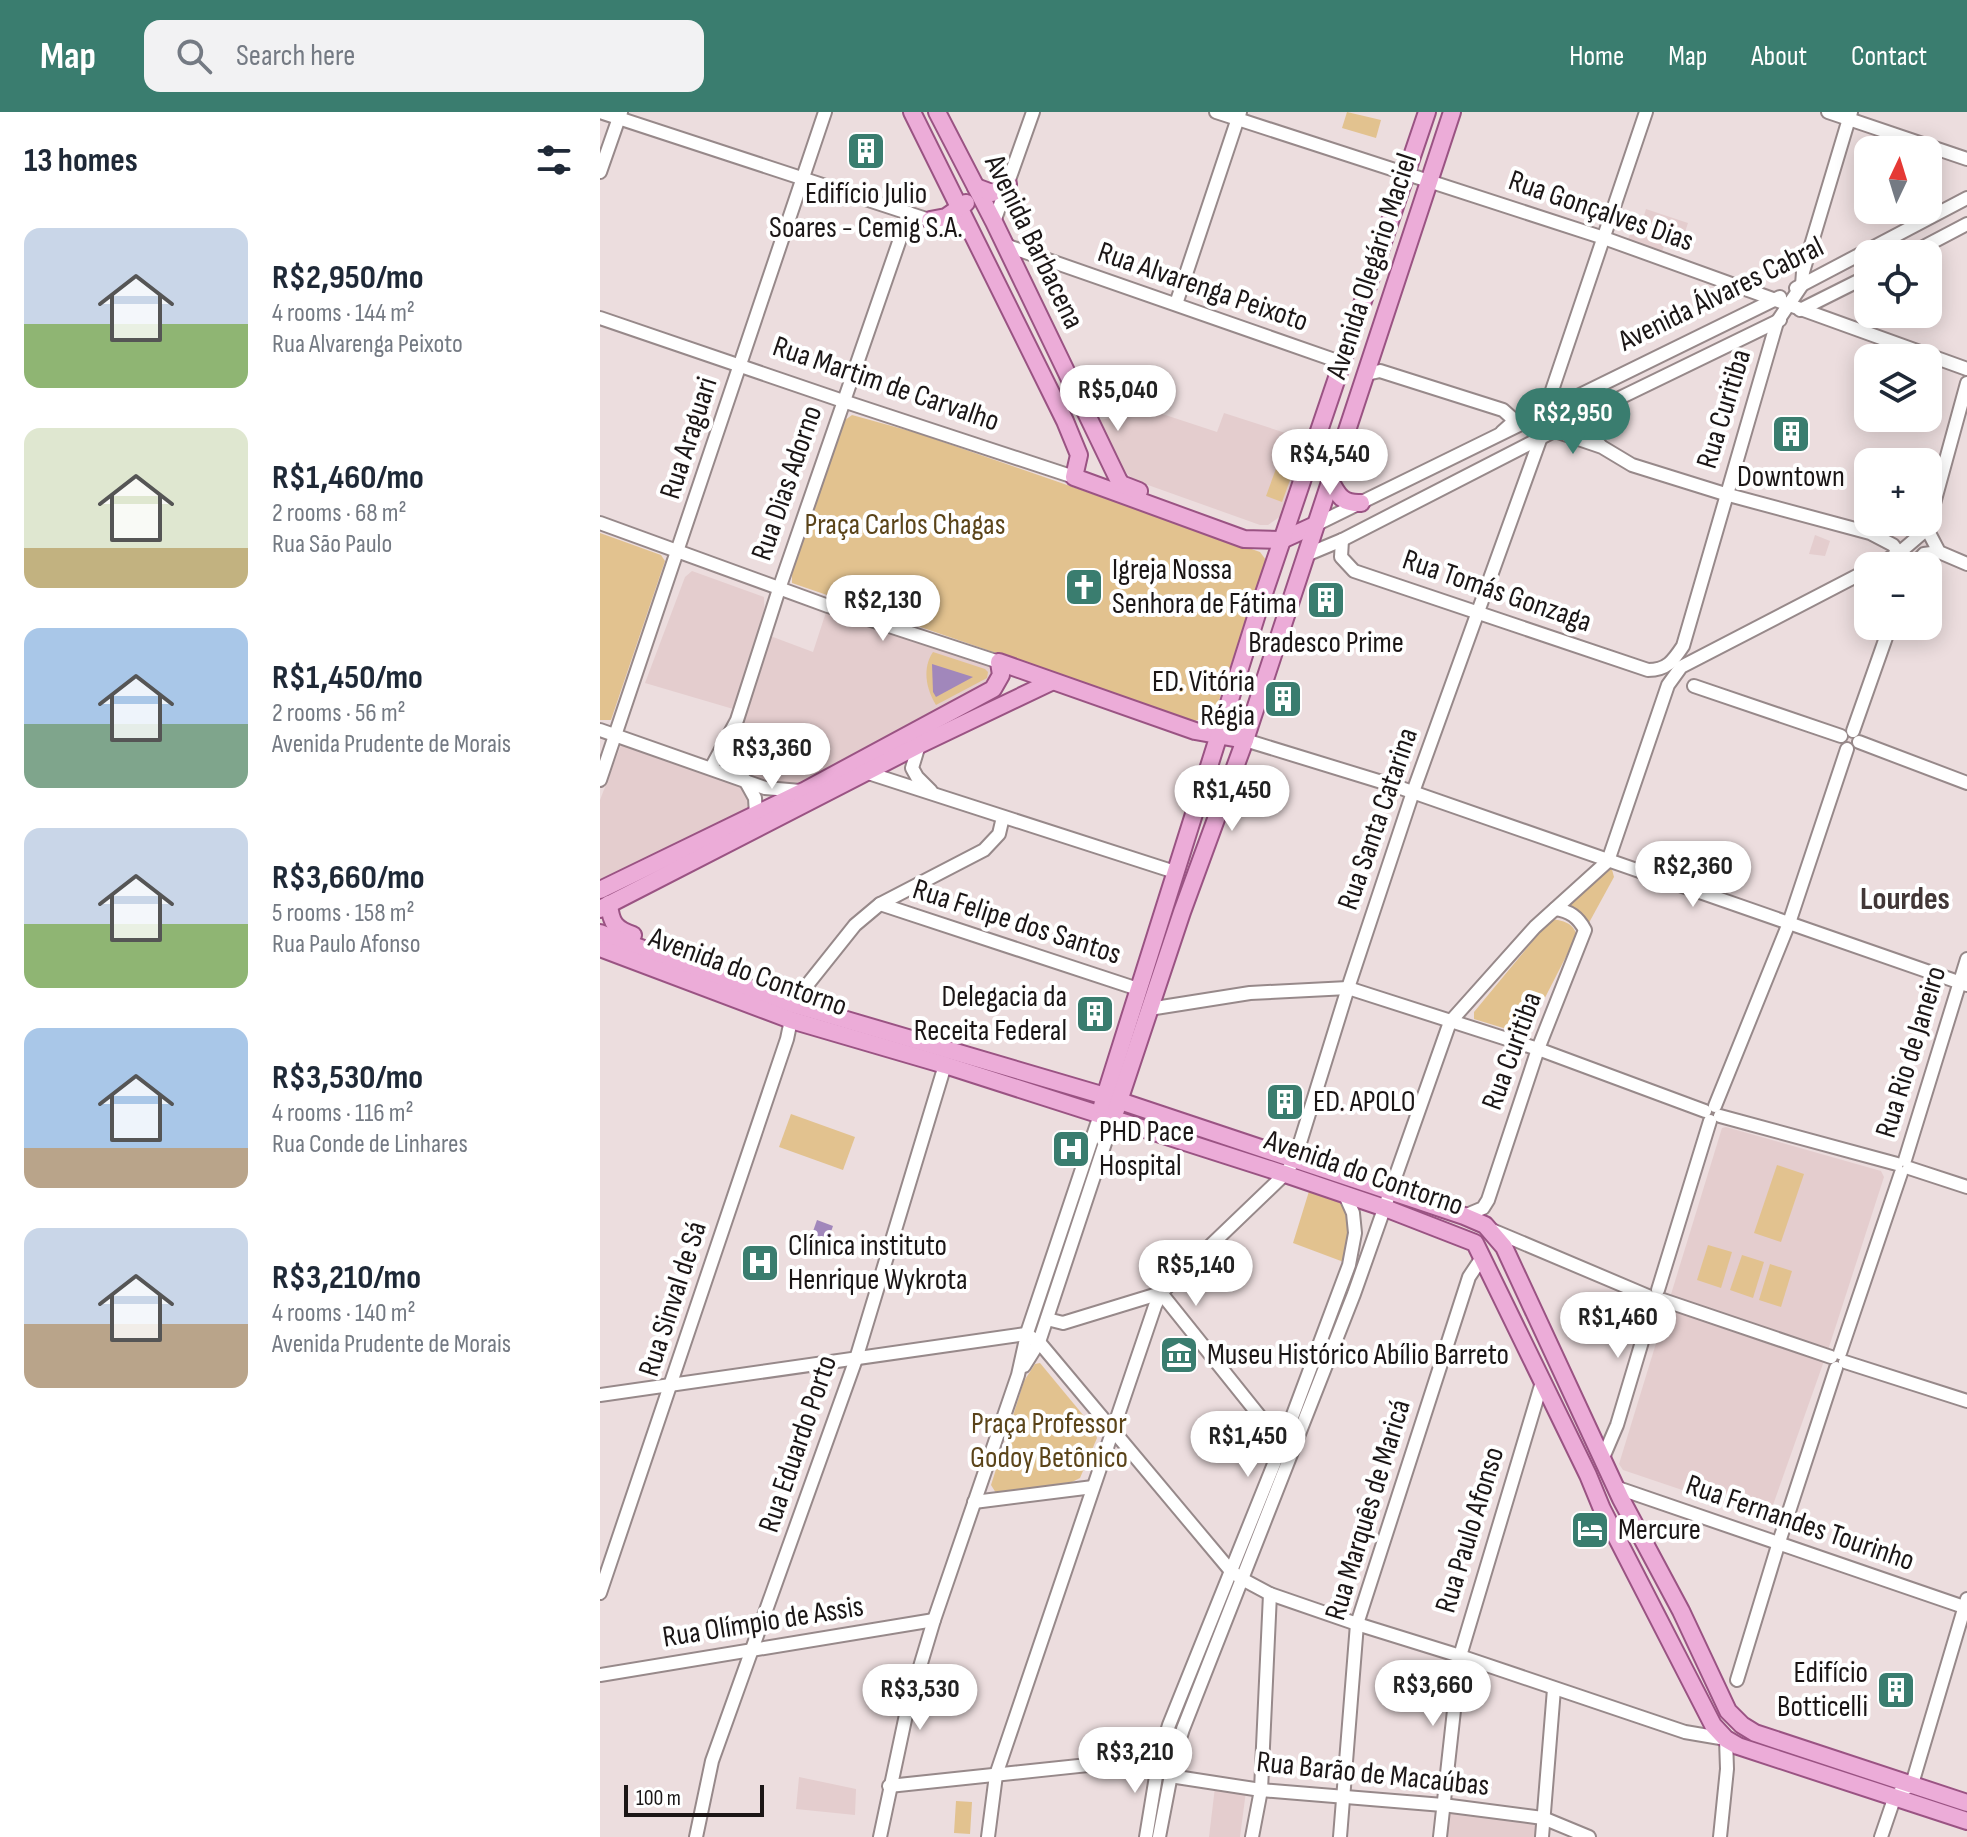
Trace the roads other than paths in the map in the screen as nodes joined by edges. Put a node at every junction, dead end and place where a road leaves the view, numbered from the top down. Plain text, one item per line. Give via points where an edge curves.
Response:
1 (600, 112) edge
2 (825, 112) edge
3 (912, 112) edge
4 (937, 112) edge
5 (1033, 112) edge
6 (1216, 112) edge
7 (1427, 112) edge
8 (1452, 112) edge
9 (1646, 112) edge
10 (1828, 112) edge
11 (620, 115) edge
12 (1239, 116) edge
13 (1849, 116) edge
14 (1967, 159) edge
15 (600, 172) edge
16 (1406, 173) junction
17 (803, 179) junction
18 (1428, 181) junction
19 (974, 183) junction
20 (1008, 184) junction
21 (1967, 198) edge
22 (960, 210) junction
23 (909, 213) junction
24 (930, 220) junction
25 (994, 222) junction
26 (1967, 224) edge
27 (972, 234) junction
28 (1604, 238) junction
29 (1937, 240) edge
30 (1005, 245) junction
31 (1046, 259) junction
32 (1021, 279) junction
33 (1854, 283) edge
34 (1802, 285) junction
35 (1000, 290) junction
36 (1826, 298) junction
37 (1782, 302) junction
38 (1176, 304) junction
39 (1803, 308) junction
40 (600, 318) edge
41 (1777, 322) junction
42 (1044, 326) junction
43 (1022, 335) junction
44 (1343, 363) junction
45 (740, 364) junction
46 (1967, 369) edge
47 (1367, 374) junction
48 (1557, 377) junction
49 (1967, 383) edge
50 (1579, 396) junction
51 (843, 401) junction
52 (1083, 406) junction
53 (1599, 408) junction
54 (1544, 414) junction
55 (1062, 416) junction
56 (1555, 431) junction
57 (1499, 435) junction
58 (1541, 437) junction
59 (1602, 447) junction
60 (1498, 458) junction
61 (1942, 474) edge
62 (1074, 477) junction
63 (1330, 480) junction
64 (1523, 481) junction
65 (1725, 494) junction
66 (1361, 503) junction
67 (600, 523) edge
68 (1315, 525) junction
69 (1919, 536) edge
70 (1931, 536) edge
71 (1244, 539) junction
72 (1282, 540) junction
73 (1342, 540) junction
74 (679, 551) junction
75 (1898, 552) edge
76 (1900, 552) edge
77 (1939, 552) edge
78 (1942, 553) edge
79 (1306, 555) junction
80 (1967, 564) edge
81 (1854, 577) edge
82 (780, 586) junction
83 (1480, 613) junction
84 (1885, 640) edge
85 (1683, 646) junction
86 (1691, 660) junction
87 (999, 662) junction
88 (1051, 682) junction
89 (1694, 686) dead end
90 (600, 730) edge
91 (616, 735) junction
92 (1219, 736) junction
93 (1850, 739) junction
94 (1245, 740) junction
95 (919, 745) junction
96 (846, 767) junction
97 (711, 768) junction
98 (867, 772) junction
99 (600, 780) edge
100 (745, 780) junction
101 (1967, 783) edge
102 (804, 791) junction
103 (1413, 792) junction
104 (933, 794) junction
105 (756, 815) junction
106 (1003, 817) junction
107 (1608, 861) junction
108 (688, 865) junction
109 (1175, 872) junction
110 (603, 901) edge
111 (880, 904) junction
112 (1555, 909) junction
113 (1182, 912) junction
114 (1789, 923) junction
115 (600, 933) edge
116 (600, 948) edge
117 (1967, 959) edge
118 (600, 960) edge
119 (1963, 984) edge
120 (1348, 988) junction
121 (1138, 989) junction
122 (1149, 1009) junction
123 (792, 1012) junction
124 (1450, 1022) junction
125 (1538, 1049) junction
126 (945, 1065) junction
127 (1112, 1098) junction
128 (1712, 1113) junction
129 (1106, 1117) junction
130 (1295, 1159) junction
131 (1903, 1166) junction
132 (1285, 1174) junction
133 (1967, 1187) edge
134 (1345, 1195) junction
135 (1388, 1200) junction
136 (1464, 1216) junction
137 (1489, 1229) junction
138 (1483, 1256) junction
139 (1161, 1293) junction
140 (1656, 1298) junction
141 (1047, 1319) junction
142 (1026, 1334) junction
143 (1039, 1342) junction
144 (856, 1359) junction
145 (1838, 1360) junction
146 (1018, 1375) junction
147 (1542, 1382) junction
148 (672, 1385) junction
149 (600, 1395) edge
150 (1967, 1401) edge
151 (1617, 1425) junction
152 (1112, 1430) junction
153 (1592, 1440) junction
154 (1282, 1444) junction
155 (1602, 1460) junction
156 (1093, 1487) junction
157 (1615, 1487) junction
158 (974, 1502) junction
159 (1779, 1542) junction
160 (1230, 1570) junction
161 (1242, 1579) junction
162 (600, 1593) edge
163 (1270, 1594) junction
164 (1966, 1605) edge
165 (934, 1620) junction
166 (1357, 1624) junction
167 (752, 1652) junction
168 (1460, 1656) junction
169 (600, 1675) edge
170 (1737, 1680) dead end
171 (1554, 1689) junction
172 (1755, 1733) junction
173 (1726, 1739) junction
174 (1175, 1754) junction
175 (1159, 1758) junction
176 (996, 1775) junction
177 (1170, 1776) junction
178 (1912, 1784) junction
179 (889, 1786) junction
180 (1261, 1790) junction
181 (1895, 1796) junction
182 (1343, 1798) junction
183 (1967, 1803) edge
184 (1443, 1805) junction
185 (1543, 1818) junction
186 (1967, 1821) edge
187 (696, 1837) edge
188 (880, 1837) edge
189 (988, 1837) edge
190 (1146, 1837) edge
191 (1159, 1837) edge
192 (1252, 1837) edge
193 (1340, 1837) edge
194 (1440, 1837) edge
195 (1542, 1837) edge
196 (1589, 1837) edge
197 (1720, 1837) edge
198 (1881, 1837) edge

1 - 11 street
2 - 17 street, Rua Araguari
3 - 22 main road, Avenida Barbacena
4 - 19 main road, Avenida Barbacena
5 - 20 street
6 - 12 street, Rua Gonçalves Dias
7 - 16 main road, Avenida Olegário Maciel
8 - 18 main road, Avenida Olegário Maciel
9 - 28 street
10 - 13 street
11 - 15 street
11 - 17 street
12 - 16 street, Rua Gonçalves Dias
12 - 38 street
13 - 14 street
13 - 34 street
16 - 18 street, Rua Gonçalves Dias
16 - 44 main road, Avenida Olegário Maciel
17 - 23 street
17 - 45 street, Rua Araguari
18 - 28 street, Rua Gonçalves Dias
18 - 47 main road, Avenida Olegário Maciel
19 - 20 main road via 992,193
19 - 22 main road via 970,200
19 - 25 main road, Avenida Barbacena
20 - 25 street
21 - 34 street, Avenida Álvares Cabral
22 - 24 main road
22 - 27 main road, Avenida Barbacena
23 - 24 street
23 - 51 street, Rua Dias Adorno
24 - 27 street
25 - 30 main road, Avenida Barbacena
26 - 29 street
27 - 35 main road, Avenida Barbacena
28 - 37 street, Rua Gonçalves Dias
28 - 48 street
30 - 31 street, Rua Alvarenga Peixoto
30 - 32 main road, Avenida Barbacena
31 - 32 street via 1025,269
31 - 38 street, Rua Alvarenga Peixoto
32 - 35 main road
32 - 42 main road, Avenida Barbacena
33 - 36 street, Avenida Álvares Cabral
34 - 36 street
34 - 37 street, Avenida Álvares Cabral
35 - 43 main road, Avenida Barbacena
36 - 39 street, Avenida Álvares Cabral
37 - 39 street, Rua Gonçalves Dias
37 - 41 street, Rua Curitiba
37 - 50 street, Avenida Álvares Cabral
38 - 44 street, Rua Alvarenga Peixoto
39 - 41 street, Avenida Álvares Cabral
39 - 46 street, Rua Gonçalves Dias
40 - 45 street, Rua Martim de Carvalho
41 - 53 street, Avenida Álvares Cabral
41 - 65 street, Rua Curitiba
42 - 43 main road
42 - 52 main road, Avenida Barbacena
43 - 55 main road, Avenida Barbacena
44 - 72 main road, Avenida Olegário Maciel
45 - 51 street, Rua Martim de Carvalho
45 - 74 street, Rua Araguari
47 - 57 street via 1380,371 1503,410 1512,418
47 - 63 main road, Avenida Olegário Maciel
48 - 50 street
48 - 54 street
49 - 61 street
50 - 54 street, Avenida Álvares Cabral
51 - 62 street, Rua Martim de Carvalho
51 - 82 street, Rua Dias Adorno
52 - 55 main road
52 - 71 main road, Avenida Barbacena via 1121,484 1231,524
53 - 56 street, Avenida Álvares Cabral
53 - 59 street via 1591,430
54 - 57 street, Avenida Álvares Cabral
55 - 62 main road, Avenida Barbacena via 1079,455
56 - 58 street, Avenida Álvares Cabral
56 - 59 street
57 - 66 street, Avenida Álvares Cabral
58 - 60 street, Avenida Álvares Cabral
58 - 64 street, Rua Santa Catarina
59 - 65 street via 1632,465
60 - 64 street via 1518,464
60 - 73 street, Avenida Álvares Cabral
62 - 71 main road, Rua Martim de Carvalho
63 - 66 main road via 1343,500
63 - 68 main road, Avenida Olegário Maciel
64 - 83 street, Rua Santa Catarina
65 - 75 street via 1870,533
65 - 85 street, Rua Curitiba
66 - 68 street, Avenida Álvares Cabral
67 - 74 street
68 - 72 main road, Avenida Álvares Cabral
68 - 79 main road, Avenida Olegário Maciel
69 - 76 street
70 - 77 street
71 - 72 main road, Rua Martim de Carvalho
72 - 92 main road, Avenida Olegário Maciel
73 - 79 street, Avenida Álvares Cabral
73 - 83 street, Rua Tomás Gonzaga via 1341,557 1354,571
74 - 82 street
74 - 91 street, Rua Araguari
78 - 80 street
79 - 94 main road, Avenida Olegário Maciel
81 - 86 street
82 - 87 street
82 - 97 street, Rua Dias Adorno via 737,720
83 - 85 street, Rua Tomás Gonzaga via 1648,670 1673,662
83 - 103 street, Rua Santa Catarina
84 - 93 street
85 - 86 street
86 - 107 street via 1673,676
87 - 88 main road
87 - 96 main road via 1001,675 993,689
88 - 92 main road
88 - 95 main road
89 - 93 street
90 - 91 street
91 - 97 street
91 - 99 street, Rua Araguari
92 - 94 main road
92 - 109 main road, Avenida Olegário Maciel
93 - 101 street
93 - 114 street
94 - 103 street
94 - 113 main road, Avenida Olegário Maciel
95 - 98 main road
95 - 104 street via 912,768
96 - 98 street
96 - 102 main road
97 - 100 street
98 - 104 street
98 - 108 main road
100 - 102 street via 765,788
100 - 105 street via 755,798
102 - 105 main road
103 - 107 street
103 - 120 street, Rua Santa Catarina
104 - 106 street
105 - 108 main road via 741,830 696,853
105 - 110 main road
106 - 109 street
106 - 111 street via 999,834 984,850
107 - 112 street
107 - 114 street
108 - 110 main road
109 - 113 main road via 1182,879
109 - 121 main road, Avenida Olegário Maciel
110 - 123 main road via 621,931 730,972
111 - 121 street, Rua Felipe dos Santos
111 - 123 street via 855,925
112 - 124 street
112 - 125 street, Rua Curitiba via 1571,914 1585,930
113 - 122 main road, Avenida Olegário Maciel
114 - 119 street
114 - 128 street
115 - 123 main road, Avenida do Contorno
116 - 123 main road, Avenida do Contorno
117 - 119 street, Rua Rio de Janeiro
118 - 123 main road via 748,1012
119 - 131 street, Rua Rio de Janeiro
120 - 122 street via 1250,993
120 - 124 street
120 - 130 street, Rua Santa Catarina
121 - 127 main road, Avenida Olegário Maciel
122 - 127 main road, Avenida Olegário Maciel
123 - 126 main road, Avenida do Contorno
123 - 127 main road, Avenida do Contorno
123 - 148 street, Rua Sinval de Sá
124 - 125 street
124 - 135 street
125 - 128 street
125 - 136 street, Rua Curitiba via 1488,1200
126 - 129 main road, Avenida do Contorno
126 - 144 street, Rua Eduardo Porto
127 - 129 main road, Avenida Olegário Maciel
127 - 130 main road, Avenida do Contorno
128 - 131 street
128 - 140 street
129 - 132 main road, Avenida do Contorno
129 - 141 street
129 - 142 street
130 - 132 street, Rua Santa Catarina
130 - 135 main road, Avenida do Contorno
131 - 133 street
131 - 145 street, Rua Rio de Janeiro
132 - 134 main road, Avenida do Contorno
132 - 139 street, Rua Santa Catarina
134 - 135 main road, Avenida do Contorno
134 - 154 street via 1355,1233 1349,1265
135 - 136 main road, Avenida do Contorno
135 - 138 main road, Avenida do Contorno via 1468,1238
135 - 161 street
136 - 137 main road, Avenida do Contorno
137 - 140 street
137 - 153 main road, Avenida do Contorno via 1504,1247
138 - 147 main road, Avenida do Contorno
138 - 166 street, Rua Marquês de Maricá via 1469,1277
139 - 141 street via 1063,1323
139 - 152 street
139 - 154 street
140 - 145 street
140 - 151 street
141 - 143 street
142 - 143 street
142 - 144 street
142 - 146 street
143 - 146 street
143 - 152 street
144 - 148 street
144 - 167 street, Rua Eduardo Porto
145 - 150 street
145 - 159 street, Rua Rio de Janeiro
146 - 158 street
147 - 168 street, Rua Paulo Afonso
147 - 173 main road, Avenida do Contorno via 1675,1655
148 - 149 street
148 - 162 street, Rua Sinval de Sá
151 - 153 street
151 - 155 street
152 - 156 street
152 - 160 street
153 - 155 main road, Avenida do Contorno
154 - 160 street
155 - 157 main road, Avenida do Contorno
156 - 158 street
156 - 176 street
157 - 159 street, Rua Fernandes Tourinho
157 - 172 main road, Avenida do Contorno via 1728,1711
158 - 165 street
159 - 164 street, Rua Fernandes Tourinho
159 - 170 street, Rua Rio de Janeiro
160 - 161 street
160 - 175 street
161 - 163 street
161 - 174 street
163 - 166 street
163 - 180 street
164 - 178 street
165 - 167 street, Rua Olímpio de Assis
165 - 179 street
166 - 168 street
166 - 182 street, Rua Marquês de Maricá
167 - 169 street, Rua Olímpio de Assis
167 - 187 street, Rua Eduardo Porto via 712,1761
168 - 171 street
168 - 184 street, Rua Paulo Afonso
171 - 173 street via 1685,1732
171 - 185 street
172 - 173 main road
172 - 178 main road, Avenida do Contorno
173 - 181 main road
173 - 197 street
174 - 175 street
174 - 177 street
175 - 176 street
175 - 177 street
175 - 190 street
176 - 179 street
176 - 189 street
177 - 180 street, Rua Barão de Macaúbas
177 - 191 street
178 - 181 street
178 - 183 main road, Avenida do Contorno
179 - 188 street
180 - 182 street, Rua Barão de Macaúbas
180 - 192 street
181 - 186 main road
181 - 198 street
182 - 184 street, Rua Barão de Macaúbas
182 - 193 street, Rua Marquês de Maricá
184 - 185 street, Rua Barão de Macaúbas
184 - 194 street, Rua Paulo Afonso
185 - 195 street
185 - 196 street, Rua Barão de Macaúbas

